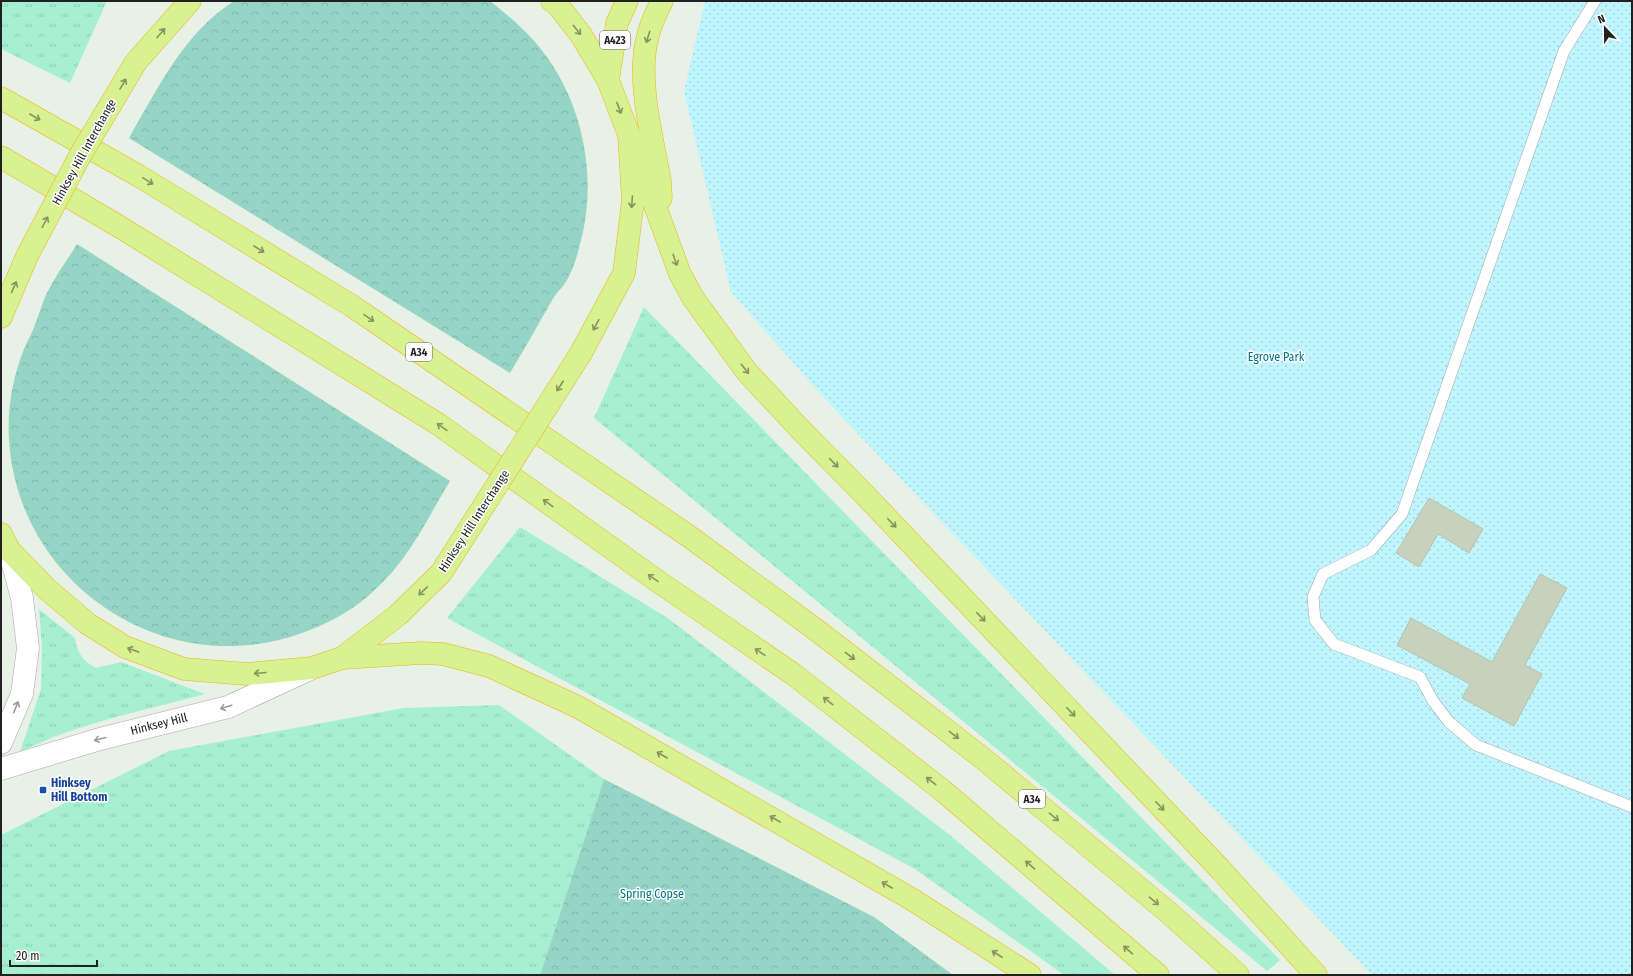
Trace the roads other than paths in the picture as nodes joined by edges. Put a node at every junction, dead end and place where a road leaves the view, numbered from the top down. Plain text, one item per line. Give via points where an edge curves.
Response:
1 (190, 1) edge
2 (552, 1) edge
3 (627, 1) edge
4 (662, 1) edge
5 (1595, 1) edge
6 (608, 80) junction
7 (1, 98) edge
8 (629, 135) junction
9 (1, 157) edge
10 (662, 223) junction
11 (1, 317) edge
12 (5, 542) edge
13 (342, 658) junction
14 (312, 668) junction
15 (1, 743) edge
16 (1, 769) edge
17 (1632, 807) edge
18 (1030, 975) edge
19 (1158, 975) edge
20 (1238, 975) edge
21 (1316, 975) edge

11 -> 1 highway, Hinksey Hill Interchange, bridge via 27,256 81,154 136,62
2 -> 6 highway, Hinksey Hill Interchange via 582,35
3 - 6 highway, A423 via 617,22
4 -> 10 highway via 646,44 643,80 660,181
5 - 17 lane via 1564,51 1402,514 1371,550 1323,574 1313,598 1315,620 1334,644 1420,677 1433,701 1449,722 1476,745
6 -> 8 highway, Hinksey Hill Interchange
7 -> 20 highway, A34 via 138,176 352,306 690,537 820,632 980,756 1168,912
8 - 10 highway
8 -> 13 highway, Hinksey Hill Interchange, bridge via 633,200 624,273 581,353 441,573 398,615
19 -> 9 highway via 942,790 793,674 656,580 438,424 133,235
10 -> 21 highway via 680,274 693,298 747,372 1220,869
14 -> 12 highway, Hinksey Hill Interchange via 247,674 184,668 124,647 88,624 54,595
15 -> 12 street via 22,694 28,648 22,598
13 - 14 highway, Hinksey Hill Interchange
18 -> 13 highway via 913,900 578,707 489,666 443,654
14 -> 16 street, Hinksey Hill via 228,707 100,739

